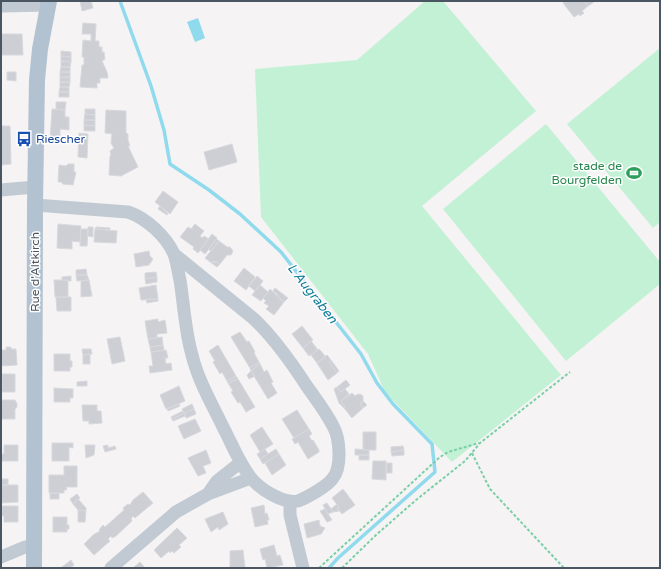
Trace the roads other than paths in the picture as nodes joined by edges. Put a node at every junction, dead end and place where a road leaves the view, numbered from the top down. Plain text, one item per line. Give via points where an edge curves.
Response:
1 (48, 3) edge
2 (1, 6) edge
3 (35, 187) junction
4 (1, 190) edge
5 (35, 205) junction
6 (174, 254) junction
7 (241, 462) junction
8 (251, 478) junction
9 (208, 494) junction
10 (290, 502) junction
11 (34, 545) junction
12 (1, 557) edge
13 (34, 568) edge
14 (111, 568) edge
15 (303, 568) edge

1 - 2 street
1 - 3 main road, Rue d'Altkirch via 37,80
3 - 4 street
3 - 5 main road, Rue d'Altkirch
5 - 6 street via 119,210 136,214 163,238
5 - 11 main road, Rue d'Altkirch
6 - 7 street via 192,356
6 - 10 street via 263,327 334,426 338,464 333,479 299,500
7 - 8 street
7 - 9 street
8 - 9 street
8 - 10 street via 278,498
9 - 14 street via 176,512
10 - 15 street via 290,515
11 - 12 street via 25,546
11 - 13 main road, Rue d'Altkirch

